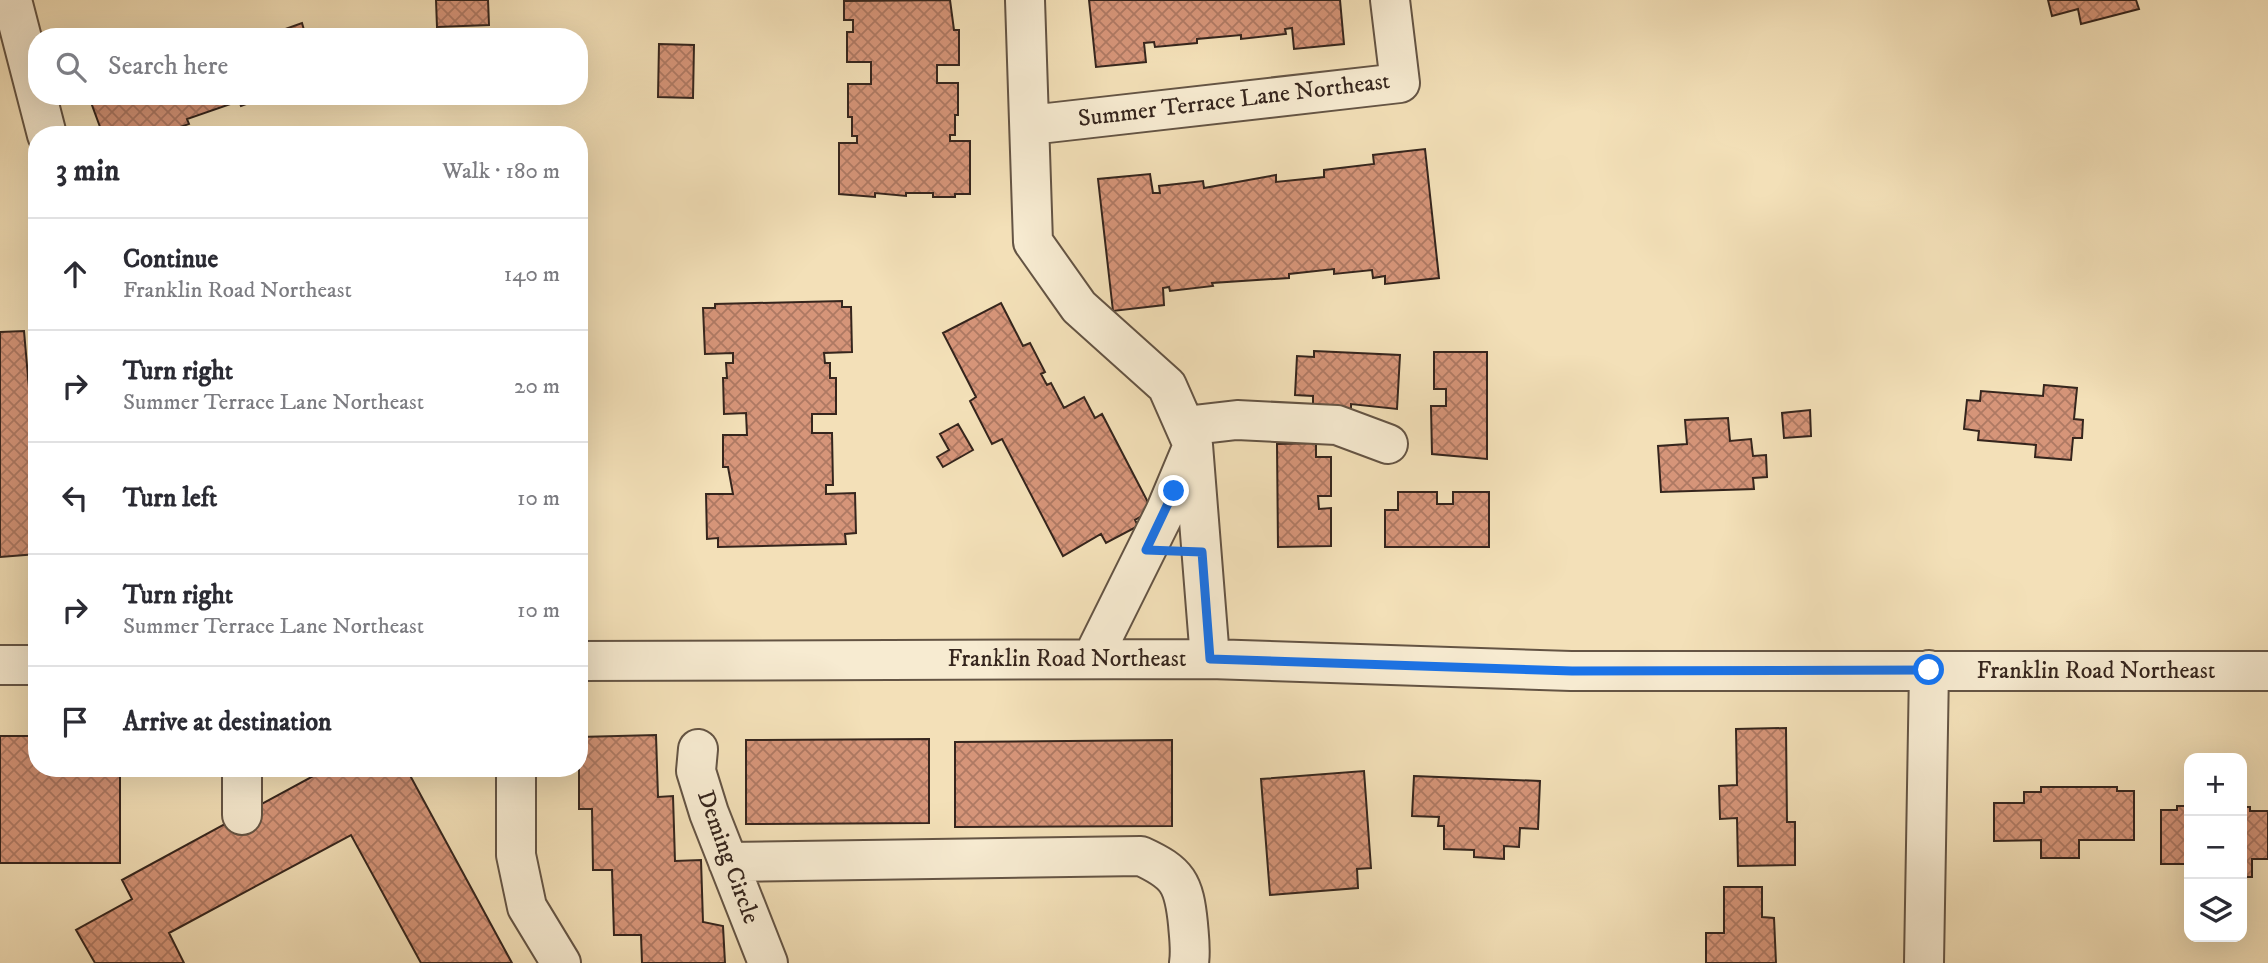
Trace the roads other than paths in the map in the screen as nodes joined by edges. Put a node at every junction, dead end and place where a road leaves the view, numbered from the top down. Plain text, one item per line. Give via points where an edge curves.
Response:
1 (12, 0) edge
2 (1025, 0) edge
3 (1390, 0) edge
4 (28, 62) edge
5 (39, 105) edge
6 (1030, 125) junction
7 (45, 126) edge
8 (1189, 436) junction
9 (1388, 444) dead end
10 (1146, 550) junction
11 (1202, 552) junction
12 (1092, 659) junction
13 (1210, 659) junction
14 (588, 661) edge
15 (0, 665) edge
16 (28, 665) edge
17 (1929, 670) junction
18 (2268, 671) edge
19 (698, 749) dead end
20 (242, 777) edge
21 (516, 777) edge
22 (242, 815) dead end
23 (728, 862) junction
24 (561, 963) edge
25 (768, 963) edge
26 (1189, 963) edge
27 (1924, 963) edge

1 - 4 street
2 - 6 street
3 - 6 street, Summer Terrace Lane Northeast via 1400,83
5 - 7 street
6 - 8 street via 1033,242 1079,307 1167,386
8 - 9 street via 1237,420 1338,425
8 - 10 street
8 - 11 street
10 - 11 street
10 - 12 street
11 - 13 street
12 - 13 street, Franklin Road Northeast
12 - 14 street, Franklin Road Northeast
13 - 17 street, Franklin Road Northeast via 1572,671
15 - 16 street
17 - 18 street, Franklin Road Northeast
17 - 27 street
19 - 23 street, Deming Circle via 696,771
20 - 22 street
21 - 24 street via 516,855 527,907
23 - 25 street, Deming Circle
23 - 26 street via 1141,856 1165,867 1182,885

